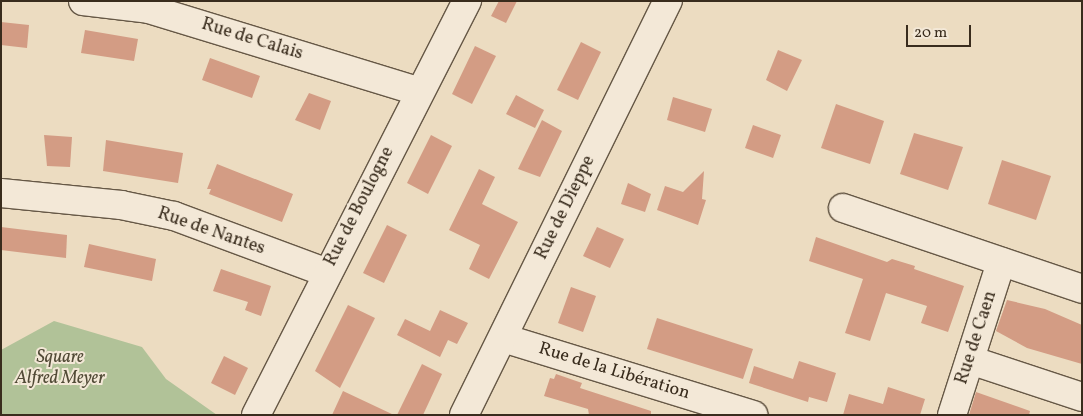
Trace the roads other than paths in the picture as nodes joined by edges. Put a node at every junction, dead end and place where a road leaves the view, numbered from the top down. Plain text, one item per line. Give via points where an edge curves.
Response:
1 (83, 1) edge
2 (467, 1) edge
3 (668, 1) edge
4 (418, 92) junction
5 (1, 193) edge
6 (843, 208) dead end
7 (1001, 262) junction
8 (327, 274) junction
9 (1082, 289) edge
10 (503, 338) junction
11 (970, 360) junction
12 (1082, 397) edge
13 (256, 415) edge
14 (464, 415) edge
15 (753, 415) edge
16 (952, 415) edge

1 - 4 street, Rue de Calais via 149,9
2 - 4 street, Rue de Boulogne
3 - 10 street, Rue de Dieppe
4 - 8 street, Rue de Boulogne
5 - 8 street, Rue de Nantes via 121,205 174,216
6 - 7 street
7 - 9 street
7 - 11 street, Rue de Caen
8 - 13 street, Rue de Boulogne
10 - 14 street, Rue de Dieppe
10 - 15 street, Rue de la Libération
11 - 12 street
11 - 16 street, Rue de Caen

